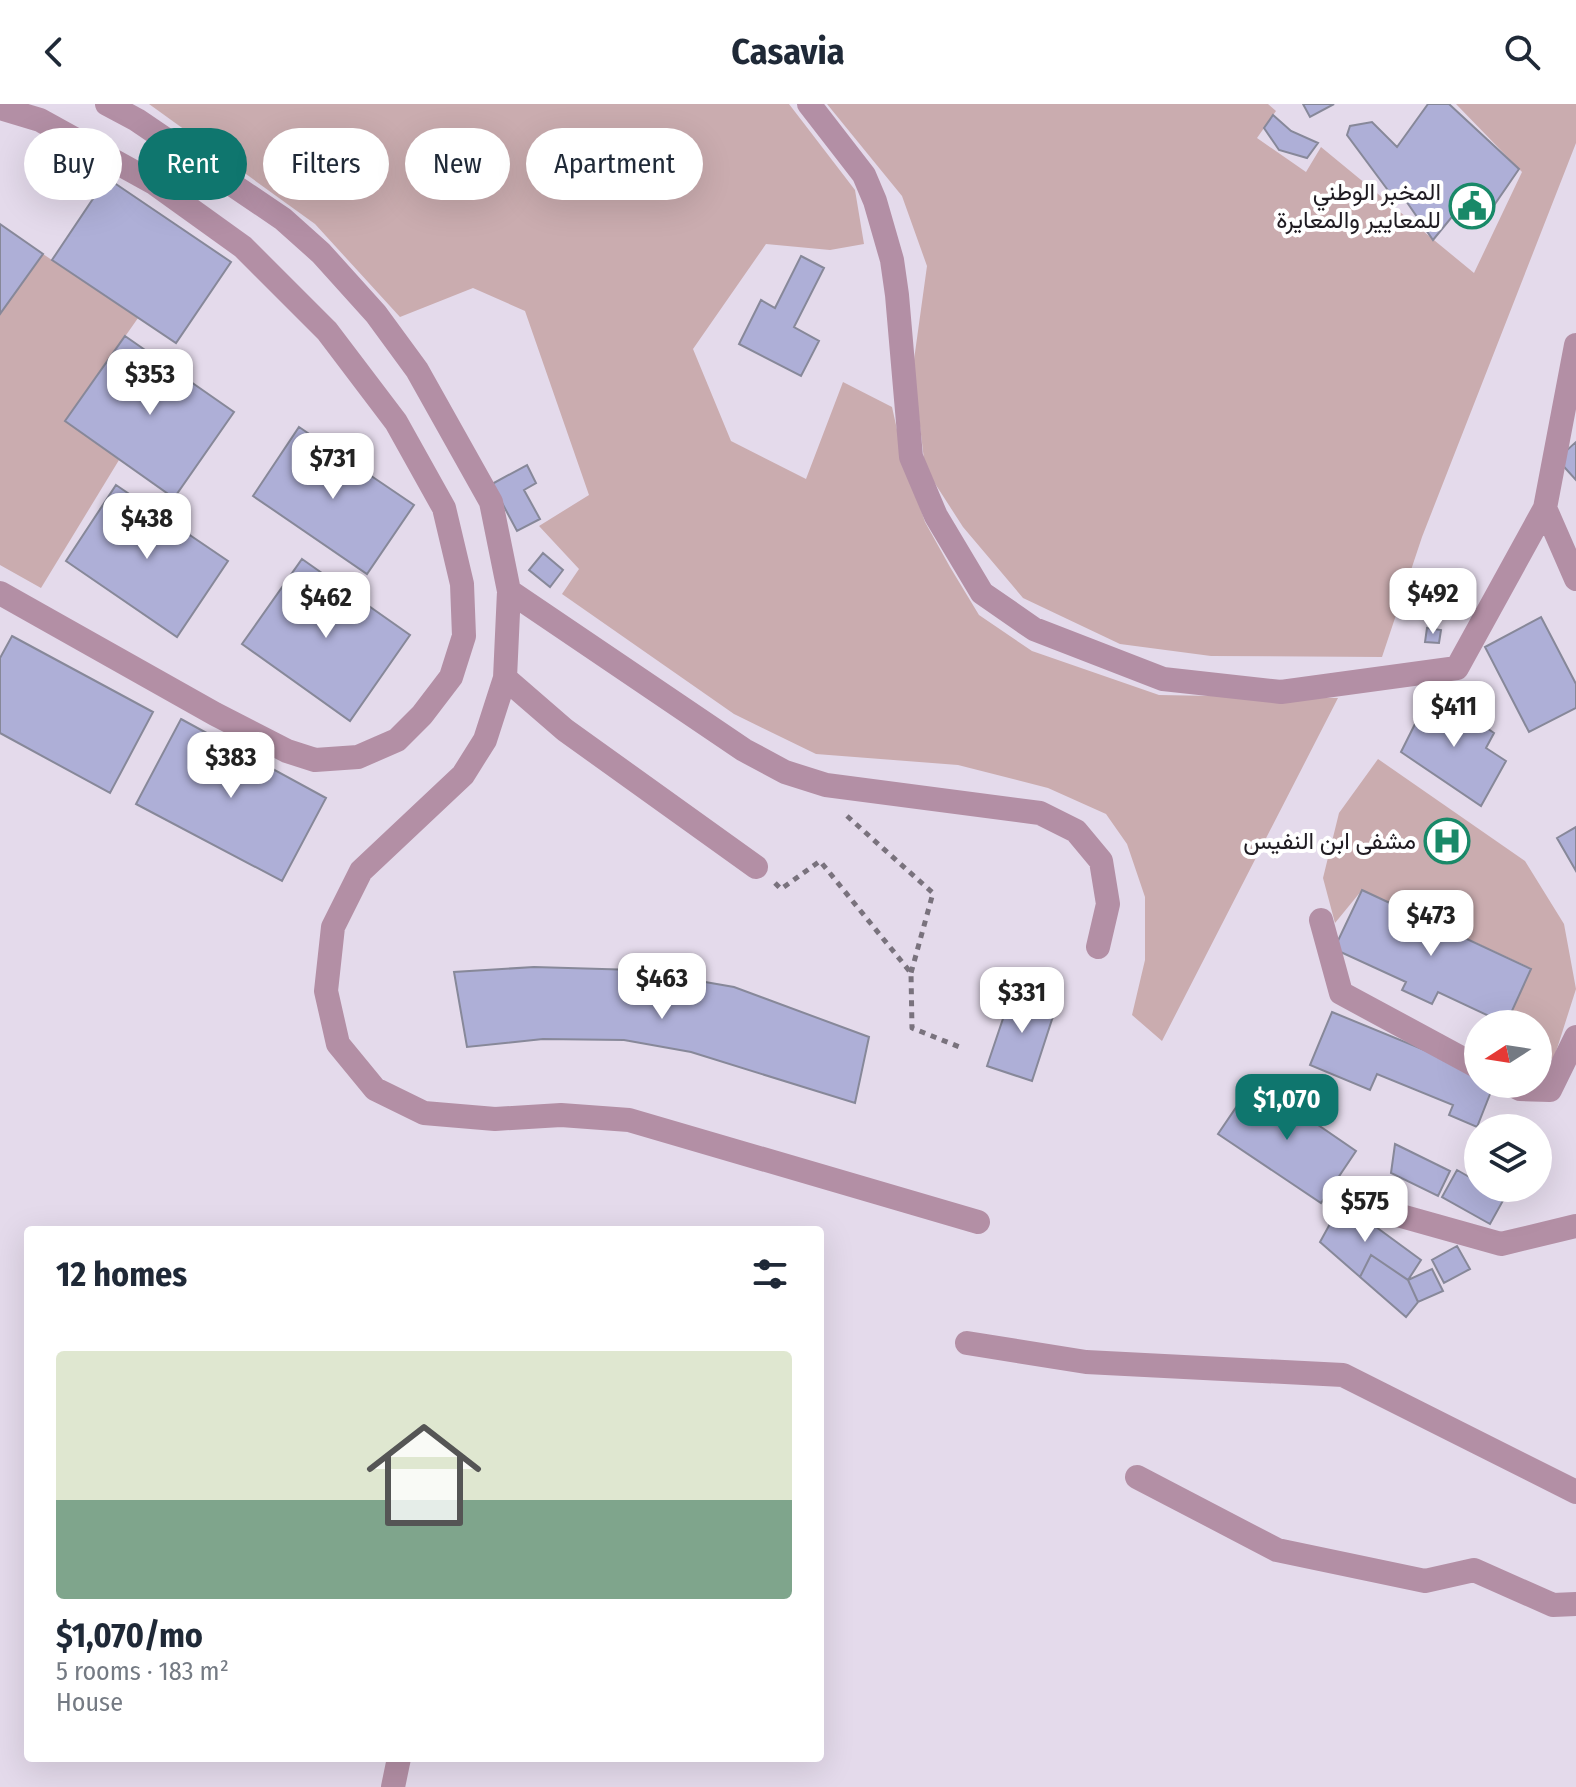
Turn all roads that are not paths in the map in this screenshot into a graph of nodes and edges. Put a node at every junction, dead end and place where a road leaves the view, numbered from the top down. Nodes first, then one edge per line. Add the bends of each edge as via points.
1 (107, 104) edge
2 (809, 104) edge
3 (0, 108) edge
4 (1576, 345) edge
5 (1545, 508) junction
6 (1576, 579) edge
7 (509, 591) junction
8 (0, 593) edge
9 (505, 678) junction
10 (756, 867) road end
11 (1321, 920) dead end
12 (1098, 947) dead end
13 (1576, 1037) edge
14 (1464, 1059) edge
15 (1552, 1086) edge
16 (1394, 1214) dead end
17 (978, 1222) dead end
18 (1576, 1226) edge
19 (967, 1343) dead end
20 (1137, 1477) dead end
21 (1576, 1492) edge
22 (1576, 1604) edge
23 (398, 1762) edge
24 (393, 1787) edge

1 - 7 street via 283,219 376,314 417,370 491,502
2 - 5 street via 864,175 884,227 897,295 906,425 921,487 982,593 1034,629 1163,679 1281,692 1457,668
3 - 8 street via 40,120 154,183 243,247 327,331 396,422 444,508 462,584 464,636 451,677 397,740 358,757 315,760 215,714
4 - 5 street
5 - 6 street
7 - 9 street
7 - 12 street via 744,750 785,772 813,781 1040,813 1076,831 1101,861 1108,904
9 - 10 street via 565,730
9 - 17 street via 485,740 463,775 361,871 333,927 326,991 338,1044 375,1089 424,1113 629,1120
11 - 14 street via 1341,993
13 - 15 street
16 - 18 street via 1501,1244
19 - 21 street via 1086,1362 1343,1375
20 - 22 street via 1277,1550 1425,1581 1474,1570 1553,1605
23 - 24 street

